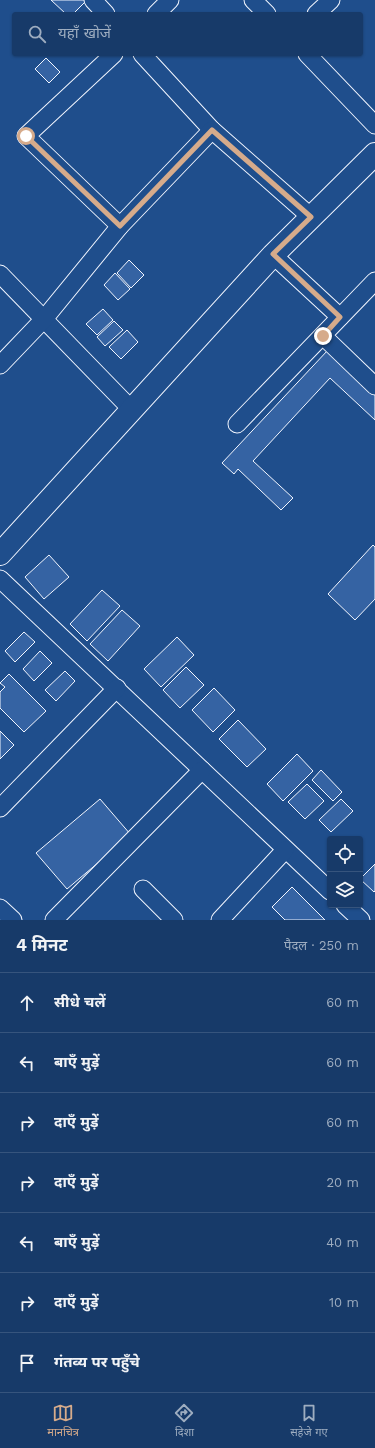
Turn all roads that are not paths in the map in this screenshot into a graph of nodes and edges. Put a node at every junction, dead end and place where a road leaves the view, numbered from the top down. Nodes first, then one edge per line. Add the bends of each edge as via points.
1 (93, 0) edge
2 (170, 0) edge
3 (253, 0) edge
4 (330, 0) edge
5 (104, 12) edge
6 (158, 12) edge
7 (265, 12) edge
8 (318, 12) edge
9 (112, 56) edge
10 (144, 56) edge
11 (309, 56) edge
12 (375, 125) edge
13 (212, 130) junction
14 (375, 154) edge
15 (311, 217) junction
16 (120, 226) junction
17 (273, 254) junction
18 (0, 274) edge
19 (375, 282) edge
20 (340, 317) junction
21 (44, 319) junction
22 (323, 336) junction
23 (0, 365) edge
24 (375, 386) edge
25 (132, 410) junction
26 (237, 424) dead end
27 (0, 554) edge
28 (0, 579) edge
29 (117, 688) junction
30 (202, 770) junction
31 (0, 808) edge
32 (286, 850) junction
33 (327, 888) edge
34 (143, 889) dead end
35 (0, 908) edge
36 (348, 908) edge
37 (13, 920) edge
38 (54, 920) edge
39 (174, 920) edge
40 (220, 920) edge
41 (361, 920) edge

1 - 5 street
2 - 6 street
3 - 7 street
4 - 8 street
9 - 16 street via 26,136
10 - 13 street
11 - 12 street
13 - 15 street
13 - 16 street
14 - 15 main road
15 - 17 main road
16 - 21 street
17 - 20 street
17 - 25 main road
18 - 21 street
19 - 20 street
20 - 22 street
21 - 23 street
21 - 25 street
22 - 24 street
22 - 26 street
25 - 27 main road
28 - 29 street
29 - 30 street
29 - 31 street
30 - 32 street
30 - 38 street
32 - 33 street
32 - 40 street
34 - 39 street
35 - 37 street
36 - 41 street

